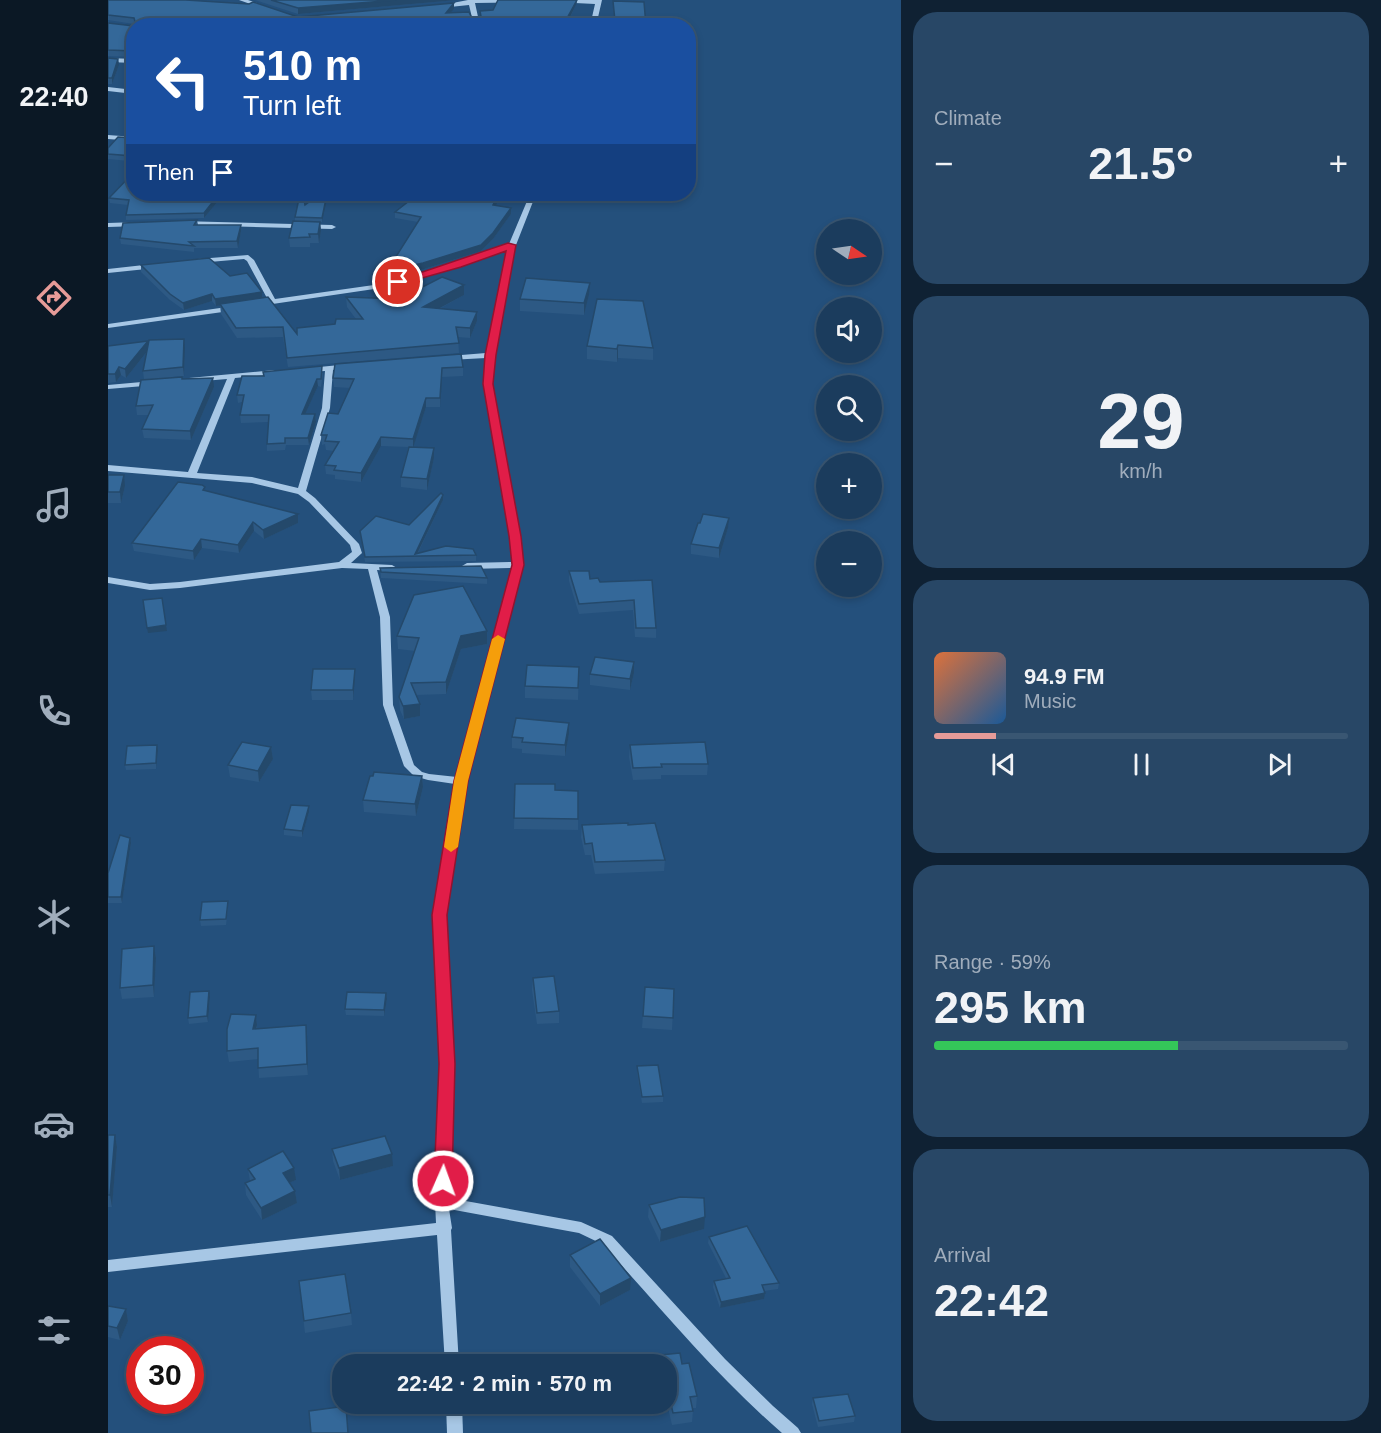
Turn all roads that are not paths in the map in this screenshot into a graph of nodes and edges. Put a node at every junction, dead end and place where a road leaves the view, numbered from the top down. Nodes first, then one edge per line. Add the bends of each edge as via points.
1 (535, 0) edge
2 (555, 0) edge
3 (470, 1) edge
4 (240, 2) edge
5 (598, 2) edge
6 (437, 3) edge
7 (269, 9) edge
8 (475, 18) edge
9 (594, 18) edge
10 (126, 61) edge
11 (110, 62) edge
12 (108, 89) edge
13 (126, 91) edge
14 (108, 137) edge
15 (126, 139) edge
16 (530, 201) edge
17 (148, 223) edge
18 (169, 223) edge
19 (108, 225) edge
20 (332, 227) dead end
21 (512, 245) junction
22 (189, 262) edge
23 (166, 264) edge
24 (108, 271) edge
25 (273, 302) junction
26 (249, 306) edge
27 (238, 307) edge
28 (108, 326) edge
29 (490, 355) junction
30 (436, 358) edge
31 (361, 365) edge
32 (329, 368) junction
33 (297, 370) edge
34 (286, 371) edge
35 (232, 376) junction
36 (179, 381) edge
37 (158, 383) edge
38 (108, 387) edge
39 (108, 468) edge
40 (192, 474) junction
41 (301, 492) junction
42 (342, 565) junction
43 (518, 565) junction
44 (462, 566) edge
45 (405, 567) edge
46 (372, 568) junction
47 (108, 580) edge
48 (461, 781) junction
49 (442, 1202) junction
50 (445, 1228) junction
51 (108, 1266) edge
52 (451, 1354) edge
53 (454, 1414) edge
54 (455, 1433) edge
55 (793, 1433) edge

1 - 3 street
2 - 5 street
3 - 6 street
3 - 8 street
4 - 7 street
5 - 9 street
10 - 11 street
12 - 13 street
14 - 15 street
16 - 21 street
17 - 19 street
18 - 20 street
21 - 25 street via 381,286
21 - 29 street
22 - 25 street via 245,257
23 - 24 street
25 - 26 street
27 - 28 street
29 - 30 street
29 - 43 street via 488,384
31 - 32 street
32 - 33 street
32 - 41 street via 326,408
34 - 35 street
35 - 36 street
35 - 40 street
37 - 38 street
39 - 40 street
40 - 41 street via 252,480
41 - 42 street via 354,544 357,553
42 - 46 street
42 - 47 street via 150,587
43 - 44 street
43 - 48 street
45 - 46 street
46 - 48 street via 385,617 388,705 409,766 428,777
48 - 49 street via 440,915 447,1064
49 - 50 street
49 - 55 street via 581,1228 607,1240 728,1373
50 - 51 street
50 - 52 street
53 - 54 street

